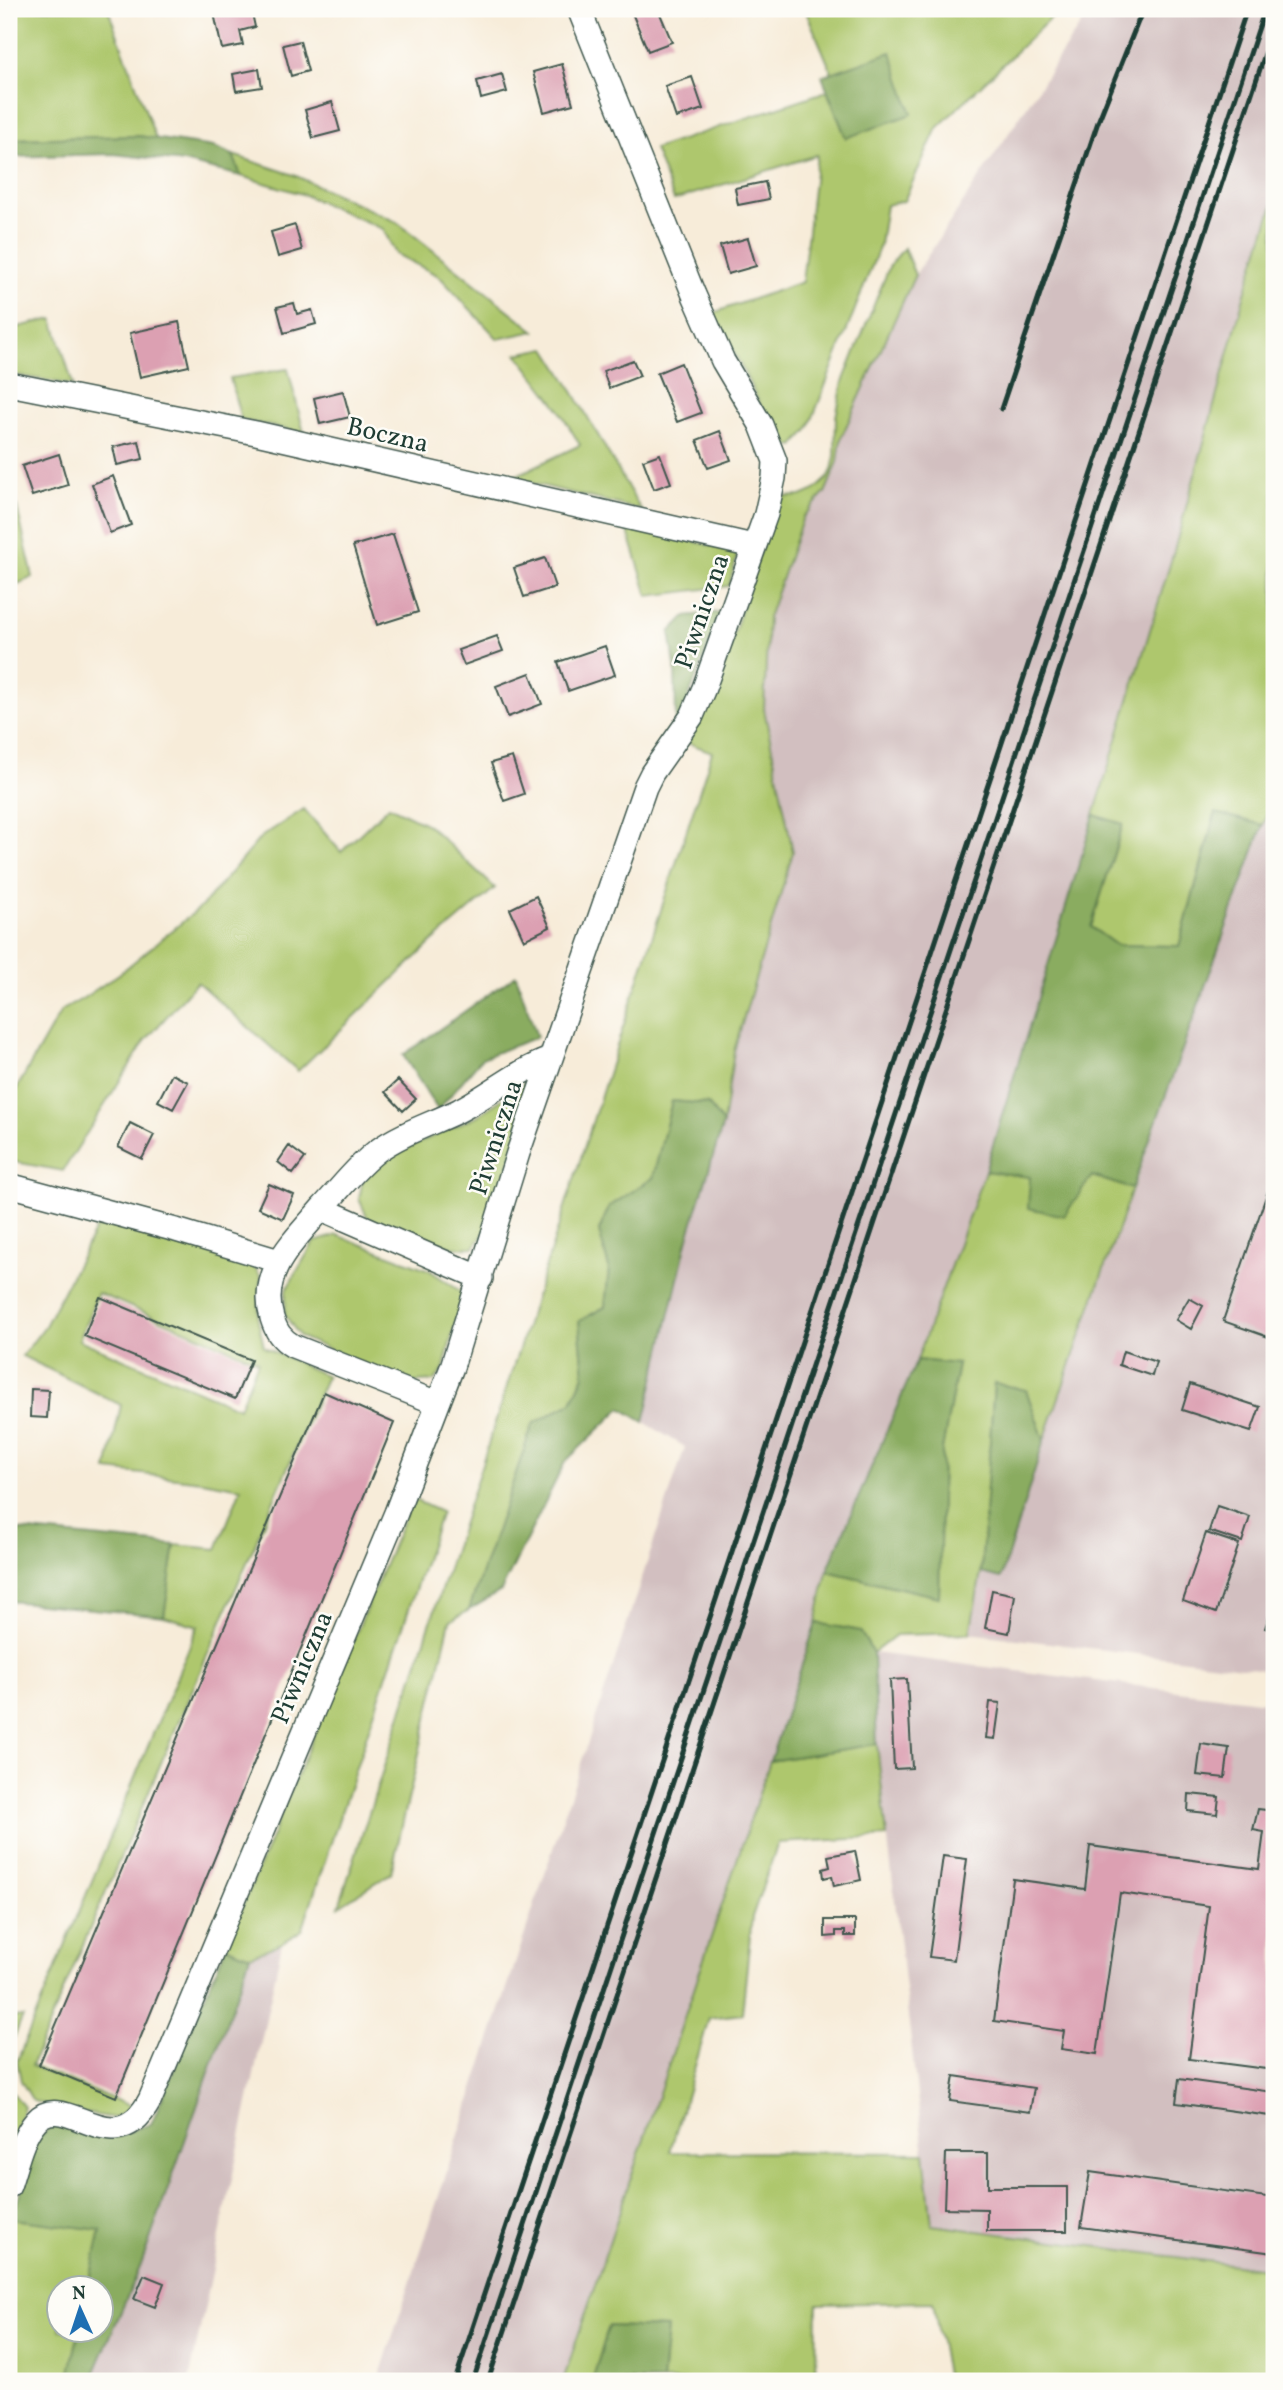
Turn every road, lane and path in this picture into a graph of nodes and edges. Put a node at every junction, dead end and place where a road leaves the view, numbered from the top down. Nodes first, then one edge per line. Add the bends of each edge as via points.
1 (579, 9) edge
2 (9, 384) edge
3 (753, 546) junction
4 (551, 1059) junction
5 (9, 1185) edge
6 (322, 1209) junction
7 (279, 1261) junction
8 (481, 1278) junction
9 (437, 1403) junction
10 (9, 2186) edge

1 - 3 street, Piwniczna via 694,295 775,461 773,487
2 - 3 street, Boczna via 256,433
3 - 4 street, Piwniczna via 692,716 645,787
4 - 6 street via 393,1140 362,1163
4 - 8 street, Piwniczna
5 - 7 street
6 - 7 street
6 - 8 street
7 - 9 street via 270,1282 268,1304 283,1340
8 - 9 street, Piwniczna
9 - 10 street, Piwniczna via 365,1587 142,2115 131,2124 111,2128 51,2112 37,2119 26,2136

